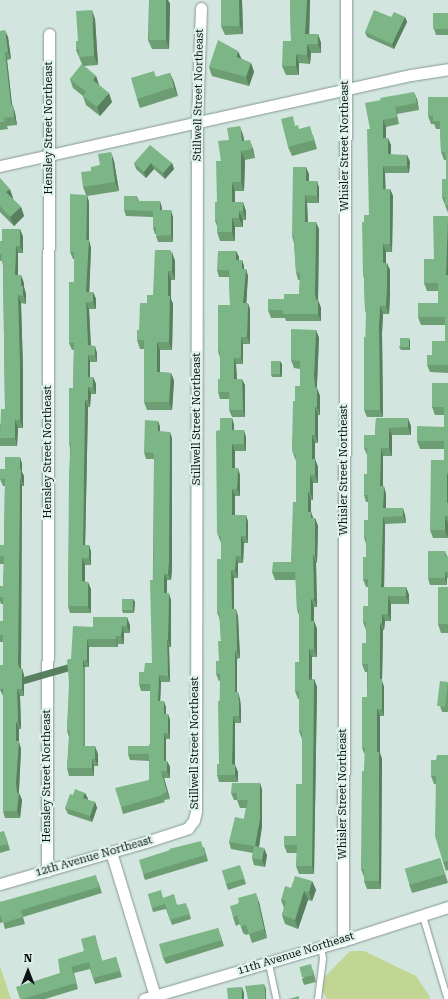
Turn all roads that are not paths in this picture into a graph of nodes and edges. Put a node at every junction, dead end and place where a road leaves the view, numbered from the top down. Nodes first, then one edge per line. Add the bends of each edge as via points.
1 (346, 0) edge
2 (201, 8) dead end
3 (49, 34) dead end
4 (448, 69) edge
5 (345, 89) junction
6 (198, 122) junction
7 (48, 155) junction
8 (0, 166) edge
9 (188, 828) joint
10 (111, 852) junction
11 (47, 871) junction
12 (0, 884) edge
13 (448, 907) edge
14 (423, 915) junction
15 (342, 941) junction
16 (321, 947) junction
17 (269, 962) junction
18 (152, 998) edge
19 (277, 999) edge
20 (318, 999) edge
21 (448, 999) edge

1 - 5 street, Whisler Street Northeast
2 - 6 street, Stillwell Street Northeast
3 - 7 street, Hensley Street Northeast
4 - 5 street
5 - 6 street
5 - 15 street, Whisler Street Northeast
6 - 7 street
6 - 9 street, Stillwell Street Northeast via 196,811 194,820
7 - 8 street
7 - 11 street, Hensley Street Northeast
9 - 10 street, 12th Avenue Northeast
10 - 11 street, 12th Avenue Northeast
10 - 18 street
11 - 12 street, 12th Avenue Northeast
13 - 14 street, 11th Avenue Northeast
14 - 15 street, 11th Avenue Northeast
14 - 21 lane
15 - 16 street, 11th Avenue Northeast
16 - 17 street, 11th Avenue Northeast
16 - 20 lane via 323,959
17 - 18 street, 11th Avenue Northeast
17 - 19 lane

